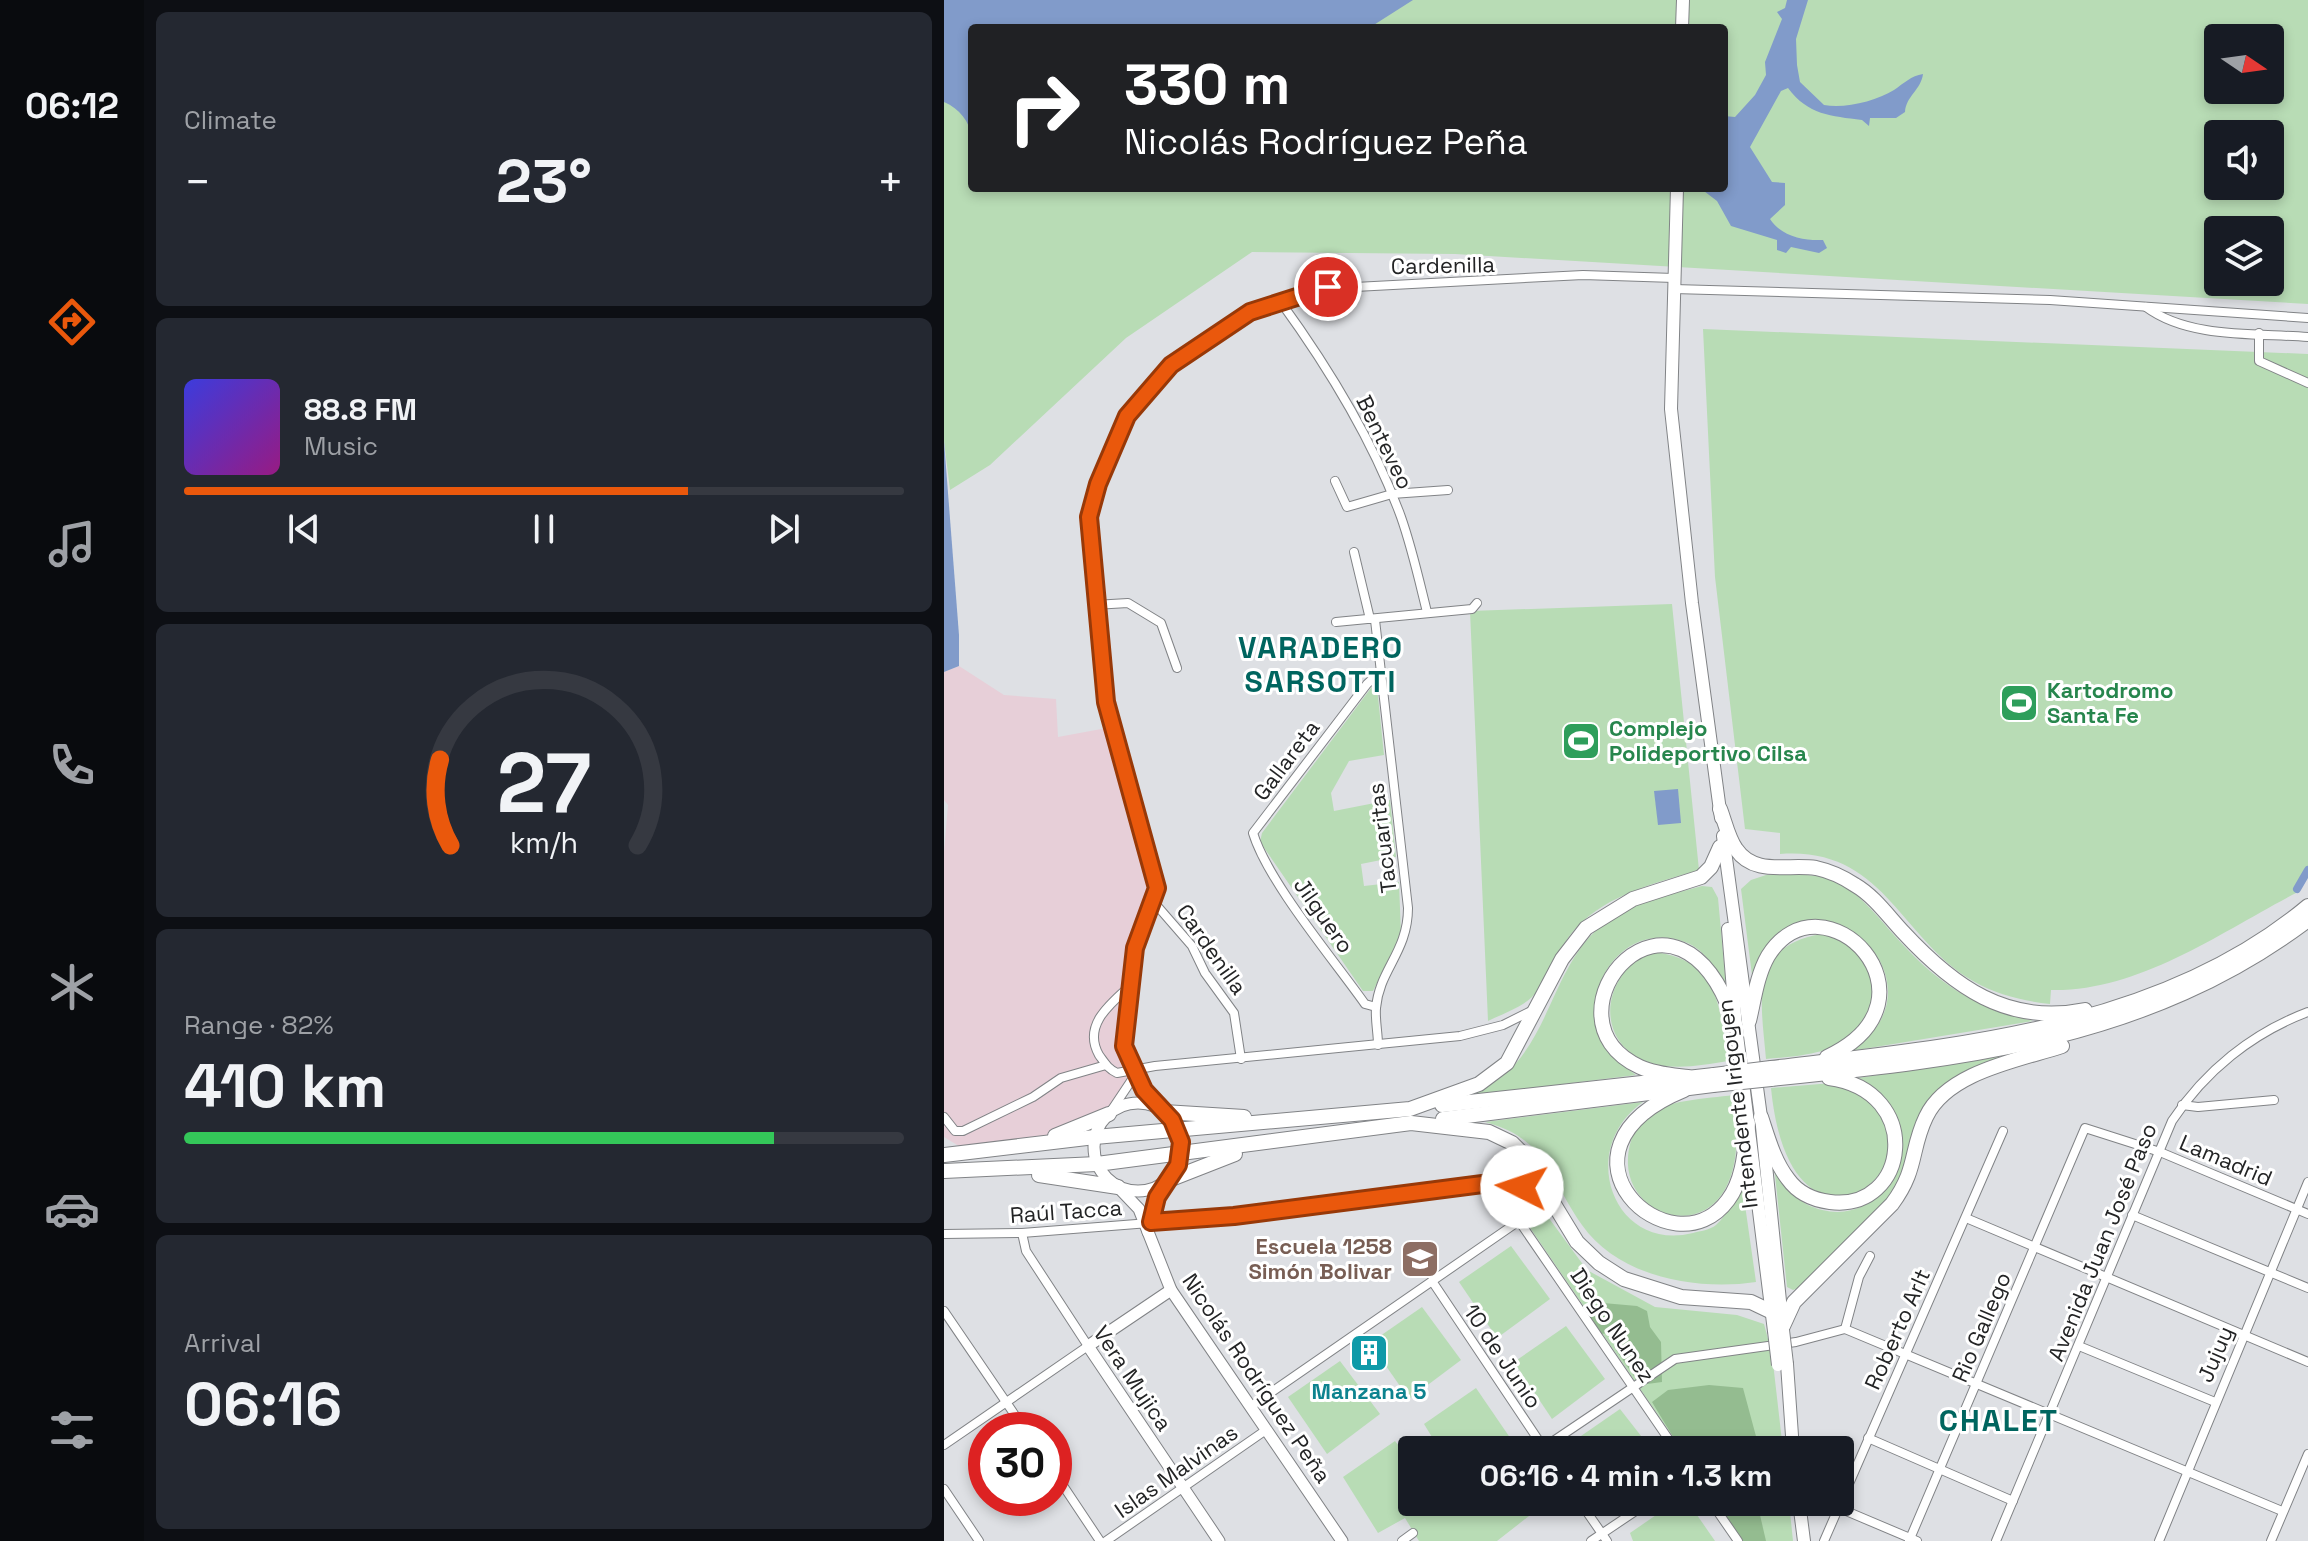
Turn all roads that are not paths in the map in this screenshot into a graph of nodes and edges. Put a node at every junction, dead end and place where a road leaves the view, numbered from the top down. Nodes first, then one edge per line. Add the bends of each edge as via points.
1 (1683, 0) edge
2 (1682, 24) edge
3 (1677, 192) edge
4 (1674, 283) junction
5 (1280, 301) junction
6 (2145, 307) junction
7 (2308, 318) edge
8 (2259, 333) junction
9 (2308, 337) edge
10 (2308, 383) edge
11 (1335, 481) dead end
12 (1448, 490) dead end
13 (1392, 494) junction
14 (1354, 552) dead end
15 (1477, 603) dead end
16 (1094, 605) junction
17 (1427, 612) junction
18 (1373, 620) junction
19 (1336, 622) dead end
20 (1177, 668) dead end
21 (1379, 673) junction
22 (1711, 755) junction
23 (1720, 809) junction
24 (1253, 833) joint
25 (1720, 847) junction
26 (1152, 900) junction
27 (2308, 906) edge
28 (2308, 920) edge
29 (2185, 979) junction
30 (1131, 985) junction
31 (1540, 1002) junction
32 (1376, 1007) junction
33 (2154, 1008) junction
34 (2308, 1012) edge
35 (1743, 1024) junction
36 (1503, 1025) junction
37 (1378, 1045) junction
38 (1517, 1049) junction
39 (1241, 1059) junction
40 (1106, 1065) junction
41 (1812, 1069) junction
42 (1134, 1073) junction
43 (1686, 1084) junction
44 (2274, 1100) dead end
45 (2182, 1105) junction
46 (1164, 1112) junction
47 (1109, 1114) junction
48 (1410, 1116) junction
49 (944, 1117) edge
50 (1755, 1120) junction
51 (1284, 1121) junction
52 (2085, 1128) joint
53 (1178, 1130) junction
54 (2003, 1131) dead end
55 (1095, 1137) junction
56 (1269, 1142) junction
57 (1007, 1149) junction
58 (2160, 1152) junction
59 (944, 1155) edge
60 (1181, 1155) junction
61 (1529, 1163) junction
62 (1097, 1164) junction
63 (1007, 1169) junction
64 (944, 1171) edge
65 (1166, 1181) junction
66 (2308, 1182) edge
67 (1118, 1187) junction
68 (1522, 1187) junction
69 (1545, 1192) junction
70 (2296, 1209) junction
71 (2308, 1214) edge
72 (2132, 1215) junction
73 (1966, 1218) junction
74 (1519, 1221) junction
75 (1148, 1226) junction
76 (1022, 1233) junction
77 (944, 1234) edge
78 (954, 1234) junction
79 (944, 1241) edge
80 (2034, 1248) junction
81 (1870, 1256) dead end
82 (2268, 1271) junction
83 (2105, 1279) junction
84 (1432, 1281) junction
85 (2308, 1288) edge
86 (1171, 1290) junction
87 (944, 1311) edge
88 (1772, 1312) junction
89 (1780, 1329) junction
90 (1845, 1329) junction
91 (2243, 1335) junction
92 (1088, 1346) junction
93 (2079, 1346) junction
94 (1907, 1353) junction
95 (2308, 1362) edge
96 (1977, 1384) junction
97 (1633, 1387) junction
98 (1006, 1402) junction
99 (2215, 1402) junction
100 (1250, 1407) junction
101 (1013, 1412) edge
102 (2050, 1416) junction
103 (1266, 1430) junction
104 (1534, 1436) edge
105 (1562, 1436) edge
106 (1666, 1436) edge
107 (1791, 1436) edge
108 (1868, 1438) junction
109 (944, 1445) edge
110 (2308, 1454) edge
111 (1940, 1469) junction
112 (2188, 1470) junction
113 (1854, 1472) edge
114 (1183, 1488) junction
115 (944, 1489) edge
116 (1072, 1497) edge
117 (2013, 1501) junction
118 (2282, 1511) junction
119 (1854, 1515) edge
120 (1590, 1516) edge
121 (1631, 1516) edge
122 (1721, 1516) edge
123 (1801, 1516) edge
124 (1835, 1516) edge
125 (1413, 1533) dead end
126 (1604, 1537) edge
127 (1912, 1540) edge
128 (979, 1541) edge
129 (1103, 1541) edge
130 (1219, 1541) edge
131 (1342, 1541) edge
132 (1402, 1541) edge
133 (1591, 1541) edge
134 (1738, 1541) edge
135 (1804, 1541) edge
136 (1824, 1541) edge
137 (1996, 1541) edge
138 (2159, 1541) edge
139 (2271, 1541) edge

1 - 2 main road
3 - 4 main road, Intendente Irigoyen
4 - 5 street, Cardenilla via 1574,275 1348,286
4 - 6 street, Cardenilla
4 - 22 main road, Intendente Irigoyen via 1671,409
5 - 13 street, Benteveo via 1346,401
5 - 16 street, Cardenilla via 1202,341 1171,365 1127,416 1089,517
6 - 7 street, Cardenilla
6 - 8 street via 2177,323
8 - 9 street
8 - 10 street via 2259,361
11 - 13 street via 1347,507
12 - 13 street
13 - 17 street, Benteveo
14 - 18 street, Tacuaritas
15 - 17 street via 1472,609
16 - 20 street via 1128,603 1161,623
16 - 26 street, Cardenilla via 1106,702 1157,888
17 - 18 street
18 - 19 street
18 - 21 street, Tacuaritas
21 - 24 street, Gallareta
21 - 32 street, Tacuaritas via 1408,928
22 - 23 main road, Intendente Irigoyen
22 - 25 main road, Intendente Irigoyen
23 - 29 highway via 1734,846 1745,859 1765,867 1814,868 1853,883 1947,976 1993,1002 2018,1010 2071,1013
23 - 35 main road, Intendente Irigoyen
24 - 32 street, Jilguero via 1306,922 1365,1004
25 - 31 highway via 1701,877 1633,899 1586,928 1562,959
25 - 35 main road, Intendente Irigoyen
26 - 30 street via 1135,948
26 - 39 street, Cardenilla via 1192,946 1234,1013
27 - 29 highway via 2272,933
28 - 33 highway via 2248,959
29 - 41 highway via 2062,1025
30 - 40 street via 1097,1023 1094,1040
30 - 42 street via 1124,1040
31 - 36 street
31 - 38 highway
32 - 37 street, Tacuaritas
33 - 41 highway via 2014,1048
33 - 89 highway via 1950,1089 1926,1116 1905,1187 1794,1302
34 - 45 street, Avenida Juan José Paso via 2236,1050
35 - 41 highway via 1763,968 1781,942 1820,928 1851,937 1876,966 1877,1008 1860,1037
35 - 43 highway via 1703,962 1687,951 1650,947 1624,959 1602,999 1608,1038 1640,1067
35 - 50 main road, Intendente Irigoyen
36 - 37 street via 1460,1036
36 - 38 street via 1513,1034
37 - 39 street
38 - 48 highway via 1479,1084
39 - 42 street
40 - 42 street via 1117,1073
40 - 49 street via 1061,1078 963,1131 955,1131
41 - 43 highway, bridge
41 - 50 highway via 1866,1089 1892,1119 1895,1157 1876,1188 1837,1203 1805,1195 1782,1169
42 - 46 street
42 - 47 street
43 - 48 highway
43 - 50 highway via 1642,1111 1620,1144 1621,1183 1635,1205 1656,1218 1685,1222 1722,1206 1740,1176
44 - 45 street
45 - 58 street, Avenida Juan José Paso
46 - 47 street via 1136,1103
46 - 51 highway
46 - 53 street
47 - 55 street
47 - 57 highway
48 - 51 highway
48 - 56 highway
48 - 61 highway via 1498,1135
50 - 88 main road, Intendente Irigoyen
50 - 89 main road, Intendente Irigoyen
51 - 53 highway
52 - 58 street, Lamadrid
52 - 80 street, Rio Gallego
53 - 55 highway
53 - 60 street
54 - 73 street, Roberto Arlt
55 - 57 highway
55 - 62 street
56 - 60 highway
56 - 65 highway
57 - 59 highway
58 - 70 street, Lamadrid
58 - 72 street, Avenida Juan José Paso
60 - 62 highway
60 - 65 street
61 - 68 street
61 - 69 highway
62 - 63 highway
62 - 67 street, Nicolás Rodríguez Peña
63 - 64 highway
63 - 67 highway
65 - 67 street via 1143,1191
65 - 75 street
66 - 70 street, Jujuy
67 - 75 street, Nicolás Rodríguez Peña via 1134,1201
68 - 69 street, Raúl Tacca
68 - 74 street
68 - 75 street, Raúl Tacca via 1498,1182
69 - 88 highway via 1577,1242 1624,1279 1681,1297 1751,1302
70 - 71 street, Lamadrid
70 - 82 street, Jujuy
72 - 82 street
72 - 83 street, Avenida Juan José Paso
73 - 80 street
73 - 94 street, Roberto Arlt
74 - 84 street, Islas Malvinas
74 - 97 street, Diego Nunez
75 - 76 street, Raúl Tacca
75 - 86 street, Nicolás Rodríguez Peña
76 - 78 street, Raúl Tacca
76 - 92 street, Vera Mujica via 1026,1251
77 - 78 street, Raúl Tacca
78 - 79 street
80 - 83 street
80 - 96 street, Rio Gallego
81 - 90 street
82 - 85 street
82 - 91 street, Jujuy
83 - 91 street
83 - 93 street, Avenida Juan José Paso
84 - 100 street, Islas Malvinas
84 - 104 street, 10 de Junio
86 - 92 street
86 - 100 street, Nicolás Rodríguez Peña
87 - 98 street
88 - 89 main road, Intendente Irigoyen
89 - 107 main road, Intendente Irigoyen, bridge
90 - 94 street
90 - 97 street via 1789,1343 1688,1354
91 - 95 street
91 - 99 street, Jujuy
92 - 98 street
92 - 114 street, Vera Mujica
93 - 99 street
93 - 102 street, Avenida Juan José Paso
94 - 96 street
94 - 108 street, Roberto Arlt
96 - 102 street
96 - 111 street, Rio Gallego
97 - 105 street
97 - 106 street, Diego Nunez
98 - 101 street
98 - 109 street
99 - 112 street, Jujuy
100 - 103 street, Nicolás Rodríguez Peña
102 - 112 street
102 - 117 street, Avenida Juan José Paso
103 - 114 street, Islas Malvinas
103 - 131 street, Nicolás Rodríguez Peña
108 - 111 street
108 - 113 street, Roberto Arlt
110 - 118 street
111 - 117 street
111 - 127 street, Rio Gallego
112 - 118 street
112 - 138 street, Jujuy
114 - 129 street, Islas Malvinas
114 - 130 street, Vera Mujica
115 - 128 street
116 - 129 street
117 - 137 street, Avenida Juan José Paso
118 - 139 street
119 - 127 street
120 - 126 street
121 - 126 street
122 - 134 street
123 - 135 main road
124 - 136 street, Roberto Arlt
125 - 132 street
126 - 133 street

